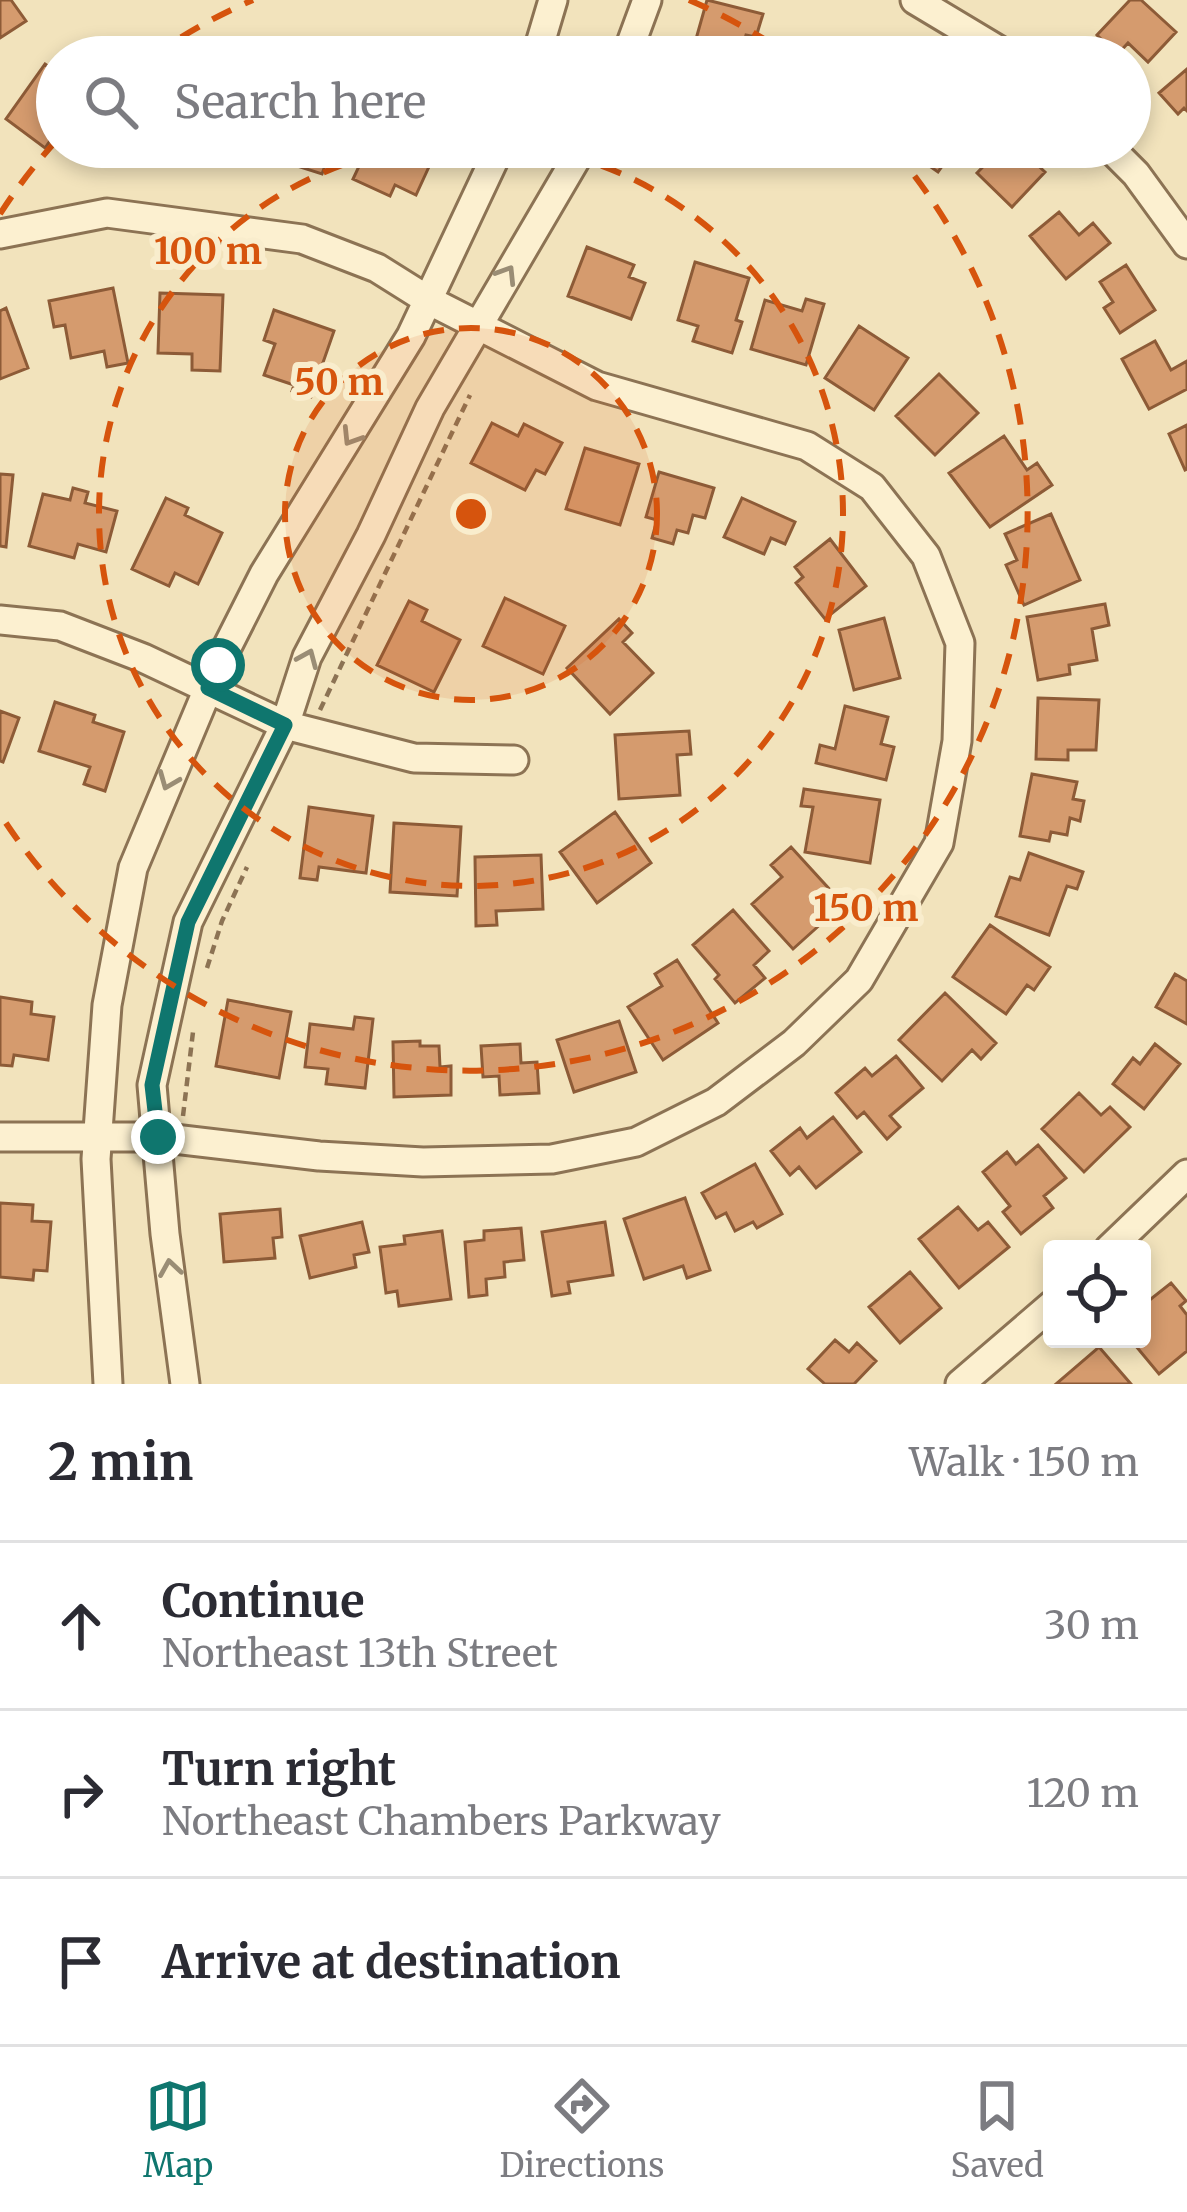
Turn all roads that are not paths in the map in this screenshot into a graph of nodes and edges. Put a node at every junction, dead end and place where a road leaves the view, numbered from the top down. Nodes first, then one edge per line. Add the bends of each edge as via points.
1 (553, 0) edge
2 (647, 0) edge
3 (915, 0) edge
4 (542, 36) edge
5 (634, 36) edge
6 (975, 36) edge
7 (490, 168) edge
8 (571, 168) edge
9 (1130, 168) edge
10 (0, 234) edge
11 (1187, 244) edge
12 (428, 300) junction
13 (476, 324) junction
14 (0, 620) edge
15 (208, 688) junction
16 (285, 725) junction
17 (514, 760) dead end
18 (0, 1137) edge
19 (98, 1137) junction
20 (158, 1137) junction
21 (1187, 1174) edge
22 (1118, 1240) edge
23 (1043, 1313) edge
24 (108, 1384) edge
25 (185, 1384) edge
26 (960, 1384) edge

1 - 4 street
2 - 5 street
3 - 6 street
7 - 12 street
13 -> 8 street
9 - 11 street
10 - 12 street via 106,212 302,239 377,268
12 - 13 street
12 -> 15 street via 265,574
16 -> 13 street via 307,657
13 - 20 street via 597,386 807,446 872,487 926,556 959,644 957,741 939,843 859,980 716,1102 636,1142 552,1159 423,1162
14 - 15 street via 60,626
15 - 16 street
15 -> 19 street via 133,868 106,1005
16 - 17 street via 414,758
16 - 20 street via 188,922 152,1085
18 - 19 street
19 - 20 street
19 - 24 street
25 -> 20 street
21 - 22 street
23 - 26 street

